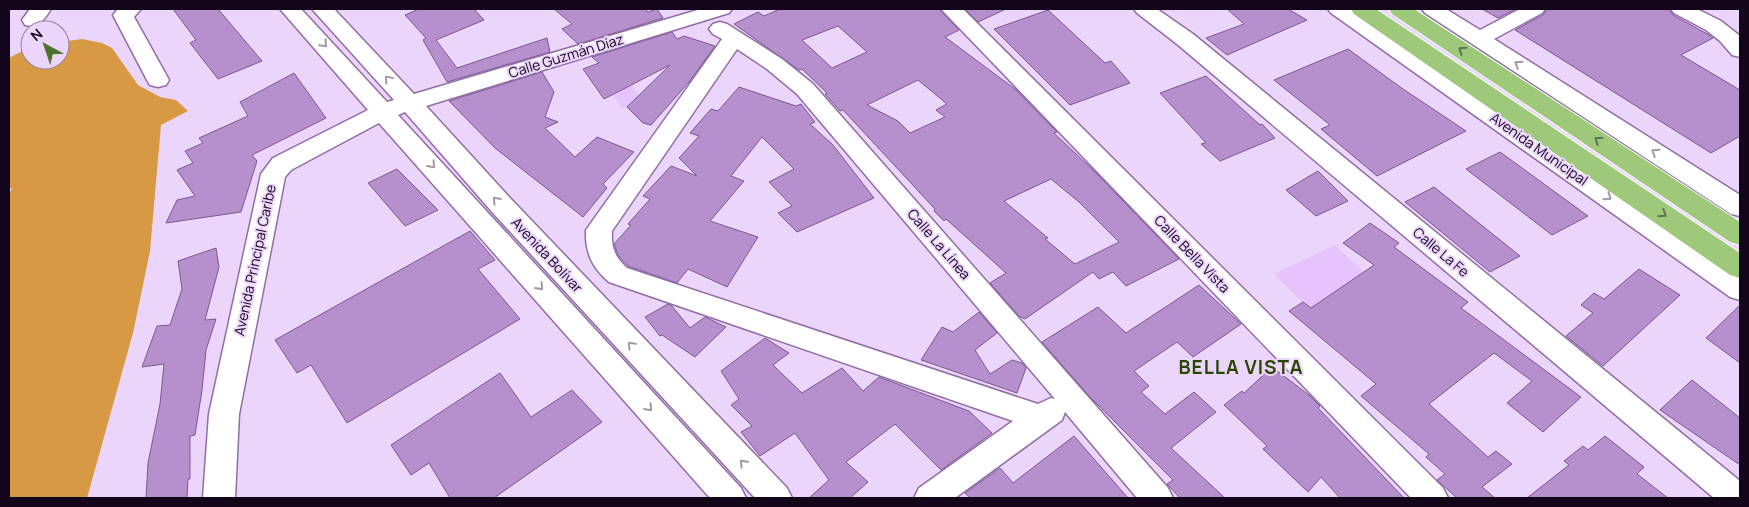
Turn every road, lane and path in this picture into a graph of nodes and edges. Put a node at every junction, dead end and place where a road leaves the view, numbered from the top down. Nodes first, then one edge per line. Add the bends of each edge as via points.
1 (131, 9) edge
2 (290, 9) edge
3 (322, 9) edge
4 (951, 9) edge
5 (1144, 9) edge
6 (1338, 9) edge
7 (1362, 9) edge
8 (1400, 9) edge
9 (1432, 9) edge
10 (1535, 9) edge
11 (1681, 9) edge
12 (703, 11) edge
13 (734, 38) junction
14 (1479, 39) junction
15 (1740, 50) edge
16 (158, 80) dead end
17 (410, 104) junction
18 (384, 111) junction
19 (1740, 207) edge
20 (1740, 235) edge
21 (1740, 267) edge
22 (1740, 289) edge
23 (1071, 398) junction
24 (1039, 418) junction
25 (219, 498) edge
26 (730, 498) edge
27 (776, 498) edge
28 (930, 498) edge
29 (1157, 498) edge
30 (1432, 498) edge
31 (1737, 498) edge

1 - 16 street via 123,15
2 -> 18 street, Avenida Bolívar
17 -> 3 street, Avenida Bolívar
4 - 30 street, Calle Bella Vista
5 - 31 street, Calle La Fe via 1185,39
6 -> 22 street, Avenida Municipal
7 -> 21 highway, Avenida Municipal
20 -> 8 highway
9 - 14 street
10 - 14 street
11 - 15 street via 1716,26
12 - 13 street, Calle La Línea
12 - 17 street, Calle Guzmán Díaz
13 - 23 street, Calle La Línea via 785,70 805,89
13 - 24 street via 599,230 598,248 602,260 618,275
19 -> 14 street
17 - 18 street, Avenida Principal Caribe
27 -> 17 street, Avenida Bolívar
18 - 25 street, Avenida Principal Caribe via 282,164 273,174 224,414
18 -> 26 street, Avenida Bolívar
23 - 24 street
23 - 29 street, Calle La Línea
24 - 28 street

